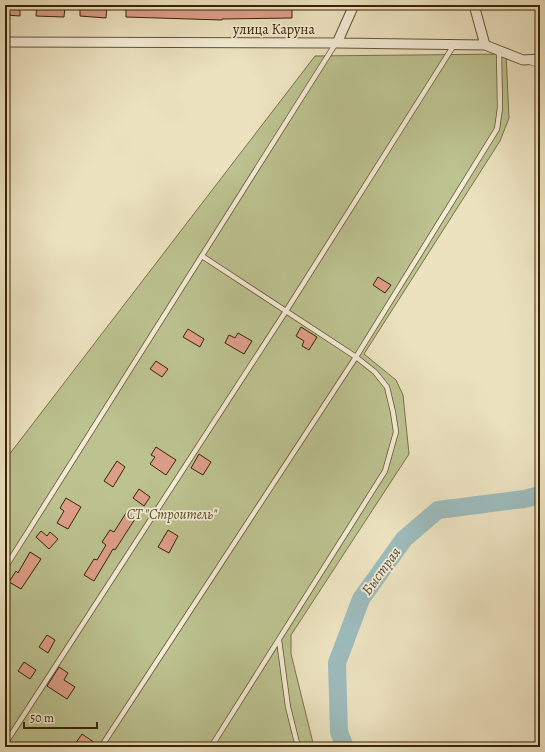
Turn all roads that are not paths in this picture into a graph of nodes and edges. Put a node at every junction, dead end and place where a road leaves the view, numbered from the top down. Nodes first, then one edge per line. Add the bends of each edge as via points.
1 (354, 5) edge
2 (474, 5) edge
3 (5, 42) edge
4 (337, 43) junction
5 (454, 45) junction
6 (485, 45) junction
7 (499, 51) junction
8 (540, 59) edge
9 (523, 60) junction
10 (540, 65) edge
11 (202, 256) junction
12 (286, 311) junction
13 (356, 357) junction
14 (5, 568) edge
15 (280, 640) junction
16 (5, 744) edge
17 (101, 747) edge
18 (211, 747) edge
19 (298, 747) edge

1 - 4 street
2 - 6 street
3 - 4 street, улица Каруна
4 - 5 street, улица Каруна
4 - 11 lane
5 - 6 street, улица Каруна
5 - 12 lane
6 - 7 street, улица Каруна
7 - 9 street, улица Каруна
7 - 13 lane via 500,108 497,129
8 - 9 street, улица Каруна
9 - 10 lane
11 - 12 lane
11 - 14 lane
12 - 13 lane
12 - 16 lane
13 - 15 lane via 375,372 387,388 396,432 385,471
13 - 17 lane
15 - 18 lane
15 - 19 lane via 288,707

